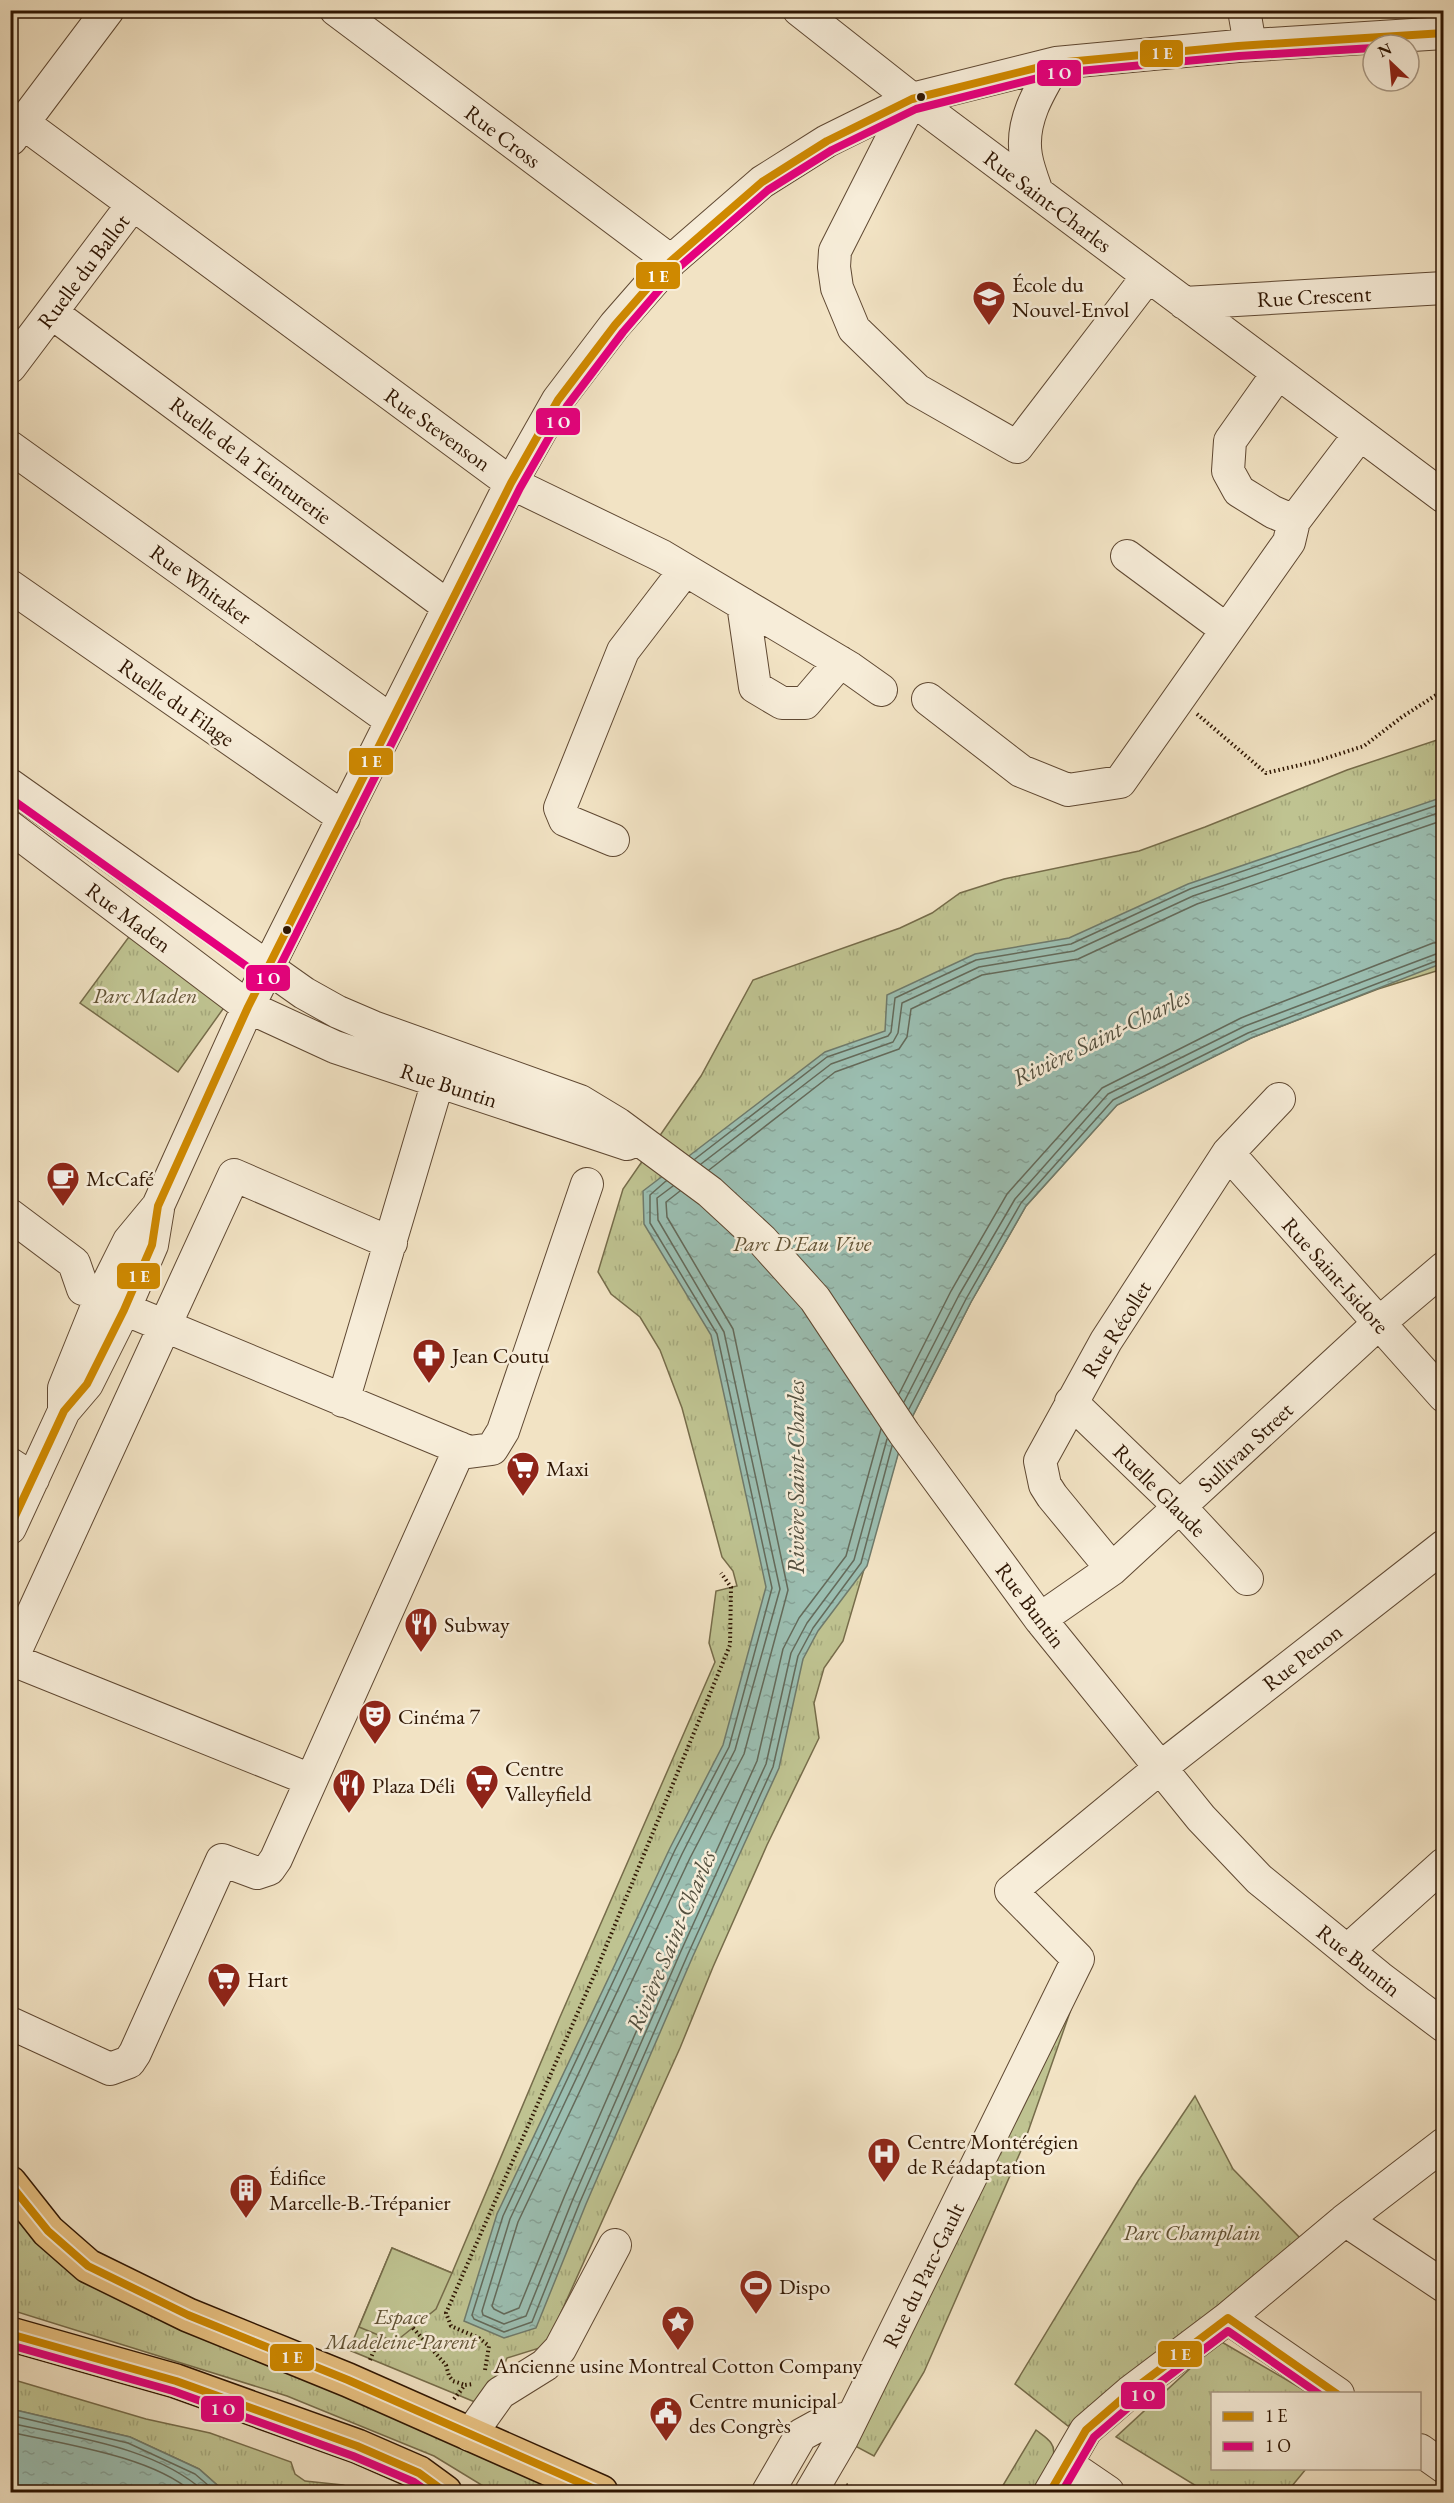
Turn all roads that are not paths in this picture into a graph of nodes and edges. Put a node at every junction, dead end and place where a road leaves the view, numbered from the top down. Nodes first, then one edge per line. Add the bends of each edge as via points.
1 (108, 10) edge
2 (336, 10) edge
3 (799, 10) edge
4 (1244, 10) edge
5 (1443, 33) edge
6 (1250, 45) junction
7 (1056, 63) junction
8 (912, 99) junction
9 (17, 132) edge
10 (1037, 192) junction
11 (133, 204) junction
12 (670, 261) junction
13 (1148, 276) junction
14 (1443, 288) edge
15 (1184, 303) junction
16 (52, 313) junction
17 (10, 367) edge
18 (1278, 373) junction
19 (1360, 434) junction
20 (10, 447) edge
21 (511, 483) junction
22 (1443, 497) edge
23 (1294, 521) junction
24 (1127, 556) dead end
25 (685, 570) junction
26 (10, 586) edge
27 (743, 604) junction
28 (449, 607) junction
29 (1227, 630) junction
30 (840, 662) junction
31 (881, 690) dead end
32 (928, 699) dead end
33 (392, 721) junction
34 (10, 785) edge
35 (344, 818) junction
36 (10, 827) edge
37 (613, 840) dead end
38 (269, 969) junction
39 (248, 1007) junction
40 (438, 1081) junction
41 (1279, 1099) dead end
42 (1228, 1153) junction
43 (663, 1158) junction
44 (587, 1184) dead end
45 (10, 1215) edge
46 (391, 1243) junction
47 (1443, 1268) edge
48 (102, 1299) junction
49 (1379, 1323) junction
50 (164, 1327) junction
51 (1443, 1396) edge
52 (343, 1401) junction
53 (1071, 1402) junction
54 (460, 1448) junction
55 (22, 1471) edge
56 (1179, 1506) junction
57 (10, 1528) edge
58 (1443, 1546) edge
59 (1112, 1569) junction
60 (1247, 1579) dead end
61 (1040, 1618) junction
62 (11, 1661) edge
63 (1160, 1768) junction
64 (311, 1779) junction
65 (1443, 1864) edge
66 (1347, 1952) junction
67 (1078, 1959) joint
68 (10, 2023) edge
69 (1443, 2026) edge
70 (1442, 2144) edge
71 (10, 2183) edge
72 (1345, 2220) junction
73 (615, 2245) dead end
74 (1443, 2286) edge
75 (1228, 2318) junction
76 (10, 2334) edge
77 (1335, 2392) edge
78 (852, 2417) junction
79 (470, 2435) junction
80 (1421, 2451) edge
81 (1067, 2464) junction
82 (1443, 2467) edge
83 (445, 2493) edge
84 (601, 2493) edge
85 (768, 2493) edge
86 (811, 2493) edge
87 (1050, 2493) edge
88 (1108, 2493) edge

1 - 9 street
2 - 12 street, Rue Cross
3 - 8 street, Rue Saint-Charles
4 - 6 street
5 - 6 street
6 - 7 street
7 - 8 street
7 - 10 street via 1028,117 1025,155
8 - 10 street, Rue Saint-Charles
8 - 12 street via 827,141 762,182
8 - 13 street via 835,251 834,267 837,288 854,330 917,390 1017,447
9 - 11 street, Rue Stevenson
10 - 13 street, Rue Saint-Charles
11 - 16 street, Ruelle du Ballot
11 - 21 street, Rue Stevenson
12 - 21 street via 558,400
13 - 15 street, Rue Saint-Charles
14 - 15 street, Rue Crescent
15 - 18 street, Rue Saint-Charles
16 - 17 street, Ruelle du Ballot
16 - 28 street, Ruelle de la Teinturerie
18 - 19 street, Rue Saint-Charles
18 - 23 street via 1230,441 1228,471 1239,491
19 - 22 street, Rue Saint-Charles
19 - 23 street
20 - 33 street, Rue Whitaker
21 - 25 street, Rue Stevenson
21 - 28 street
23 - 29 street via 1289,542
24 - 29 street
25 - 27 street, Rue Stevenson
25 - 37 street via 623,651 560,808 565,820
26 - 35 street, Ruelle du Filage
27 - 30 street, Rue Stevenson
27 - 30 street via 755,687 782,703 805,703
28 - 33 street
29 - 32 street via 1120,782 1068,790 1021,771
30 - 31 street, Rue Stevenson
33 - 35 street
34 - 38 street, Rue Maden
35 - 38 street
36 - 39 street, Rue Maden
38 - 39 street
38 - 43 street, Rue Buntin via 338,1012 580,1101
39 - 40 street, Rue Buntin via 335,1047
39 - 48 street via 158,1206 152,1245
40 - 43 street, Rue Buntin
40 - 46 street
41 - 42 street, Rue Récollet
42 - 49 street, Rue Saint-Isidore
42 - 53 street, Rue Récollet
43 - 61 street, Rue Buntin via 710,1192 762,1240 815,1299 904,1433
44 - 54 street via 503,1431 492,1449 469,1452
45 - 48 street via 74,1263
46 - 50 street via 234,1175
46 - 52 street
47 - 49 street, Sullivan Street
48 - 50 street
48 - 55 street via 87,1384
49 - 51 street, Rue Saint-Isidore
49 - 56 street, Sullivan Street
50 - 52 street
50 - 62 street
52 - 54 street
53 - 56 street, Ruelle Glaude
53 - 59 street, Rue Récollet via 1044,1451 1041,1473 1052,1496
54 - 64 street
55 - 57 street
56 - 59 street, Sullivan Street
56 - 60 street, Ruelle Glaude
58 - 63 street, Rue Penon
59 - 61 street, Sullivan Street
61 - 63 street, Rue Buntin
62 - 64 street
63 - 66 street, Rue Buntin via 1259,1879
63 - 67 street, Rue Penon via 1011,1891
64 - 68 street via 269,1869 256,1874 222,1860 129,2062 110,2068
65 - 66 street
66 - 69 street, Rue Buntin
67 - 78 street, Rue du Parc-Gault
70 - 72 street
71 - 79 main road via 48,2231 88,2266 188,2315
72 - 74 street
72 - 75 street
73 - 79 street via 560,2349 544,2365 500,2393
75 - 77 street
75 - 81 street via 1086,2430
76 - 83 main road via 176,2381 357,2445 418,2473
78 - 85 street via 821,2424 801,2435
78 - 86 street, Rue du Parc-Gault
79 - 84 main road
80 - 82 street
81 - 87 street
81 - 88 street

